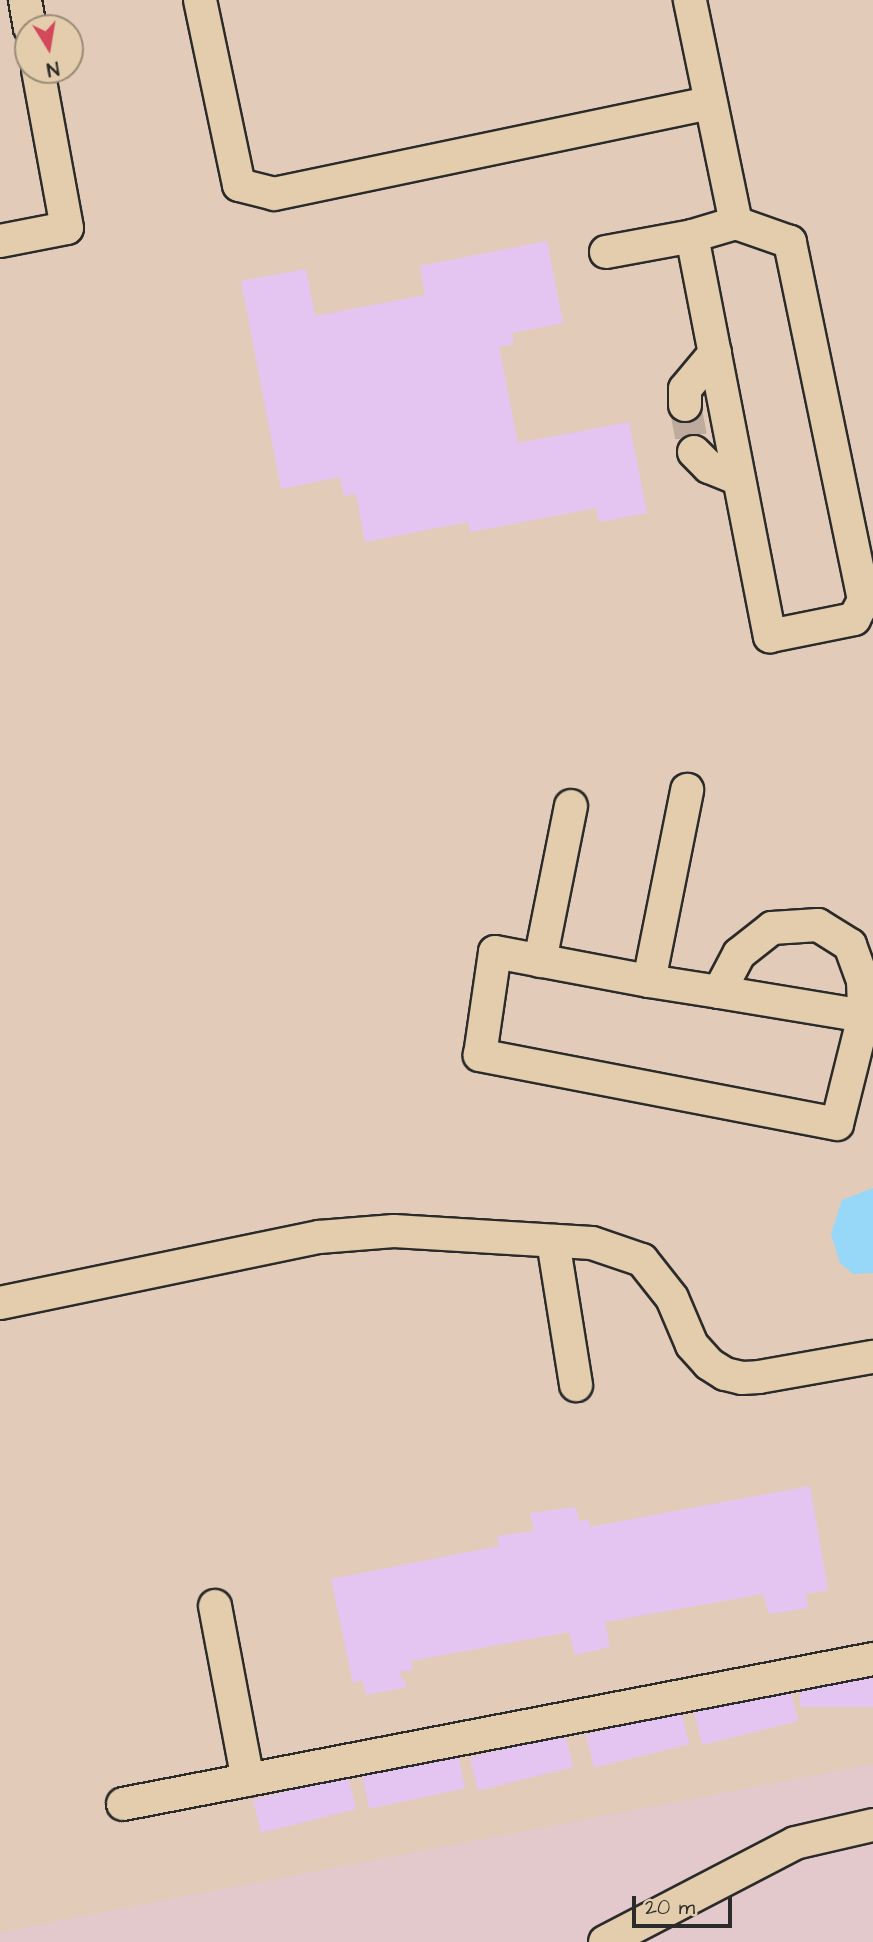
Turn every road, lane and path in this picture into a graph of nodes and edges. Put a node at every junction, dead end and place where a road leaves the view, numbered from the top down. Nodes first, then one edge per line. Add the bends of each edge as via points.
1 (200, 0) edge
2 (690, 0) edge
3 (41, 84) edge
4 (711, 103) junction
5 (736, 223) junction
6 (692, 236) junction
7 (0, 241) edge
8 (606, 252) dead end
9 (715, 353) junction
10 (684, 405) tunnel mouth
11 (694, 452) tunnel mouth
12 (739, 479) junction
13 (687, 790) dead end
14 (571, 806) dead end
15 (540, 961) junction
16 (649, 981) junction
17 (719, 992) junction
18 (869, 1017) edge
19 (553, 1241) junction
20 (0, 1303) edge
21 (873, 1357) edge
22 (576, 1385) dead end
23 (215, 1606) dead end
24 (873, 1659) edge
25 (248, 1780) junction
26 (123, 1804) dead end
27 (873, 1825) edge
28 (605, 1942) edge

1 - 4 lane via 239,185 274,194
2 - 4 lane
3 - 7 lane via 67,228
4 - 5 lane
5 - 6 lane
5 - 12 lane via 790,242 864,600 854,619 770,636
6 - 8 lane
6 - 9 lane
9 - 10 lane via 685,389
9 - 12 lane
11 - 12 lane via 709,467
13 - 16 lane
14 - 15 lane
15 - 16 lane
15 - 18 lane via 495,951 480,1055 838,1124
16 - 17 lane
17 - 18 lane
17 - 18 lane via 739,954 772,928 818,925 850,945 863,979
19 - 20 lane via 394,1231 319,1237
19 - 21 lane via 592,1243 642,1260 672,1298 692,1345 725,1374 759,1377
19 - 22 lane
23 - 25 lane
24 - 25 lane
25 - 26 lane
27 - 28 lane via 794,1843

